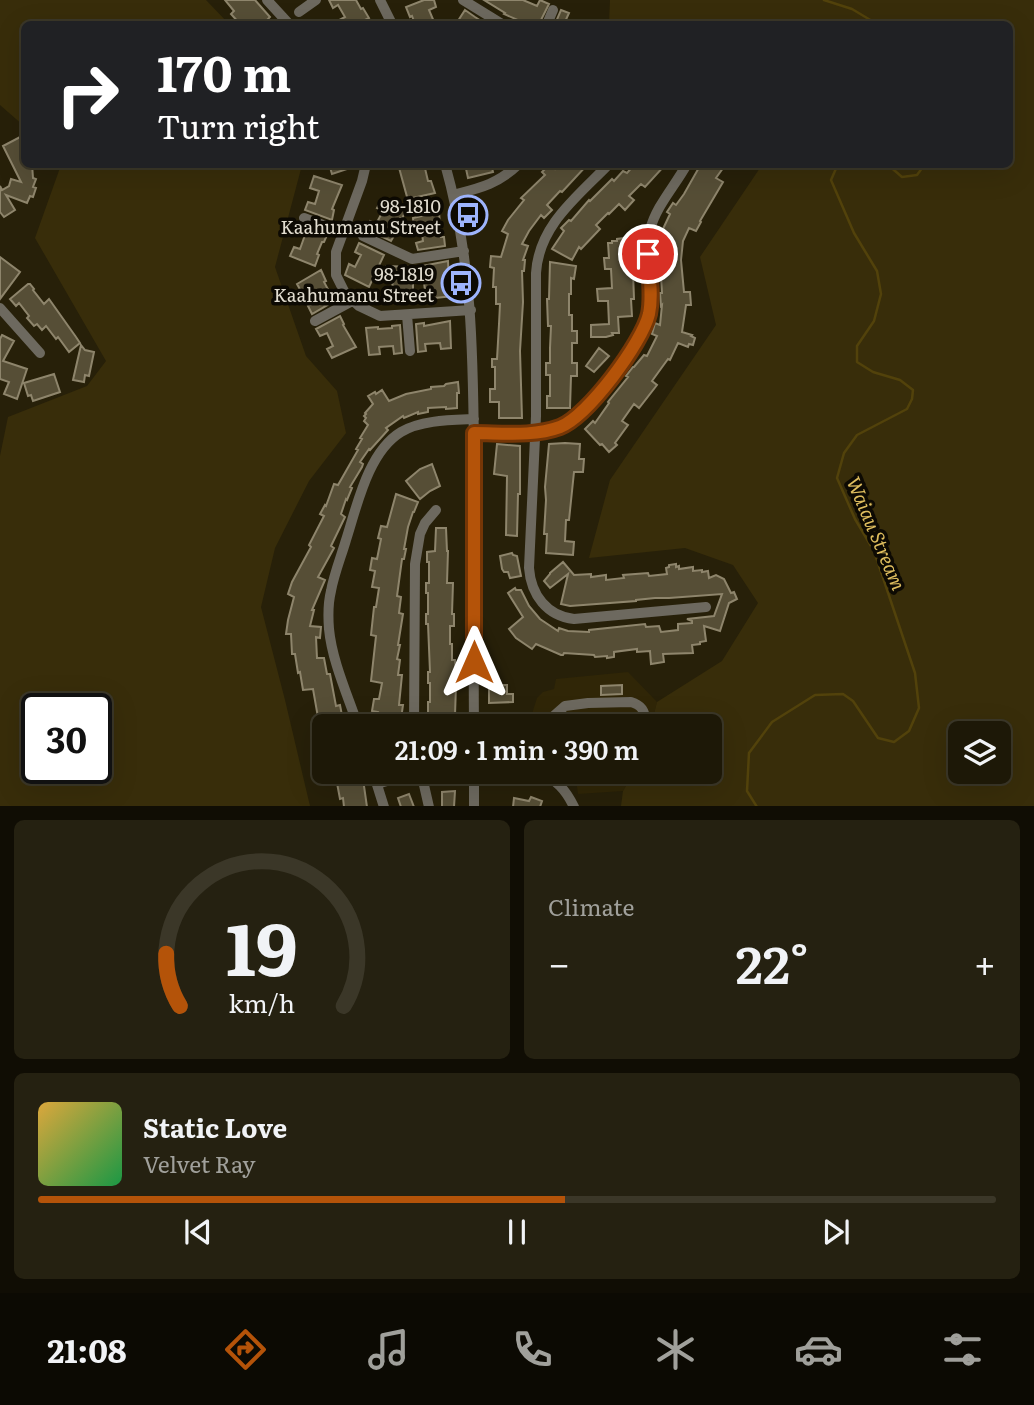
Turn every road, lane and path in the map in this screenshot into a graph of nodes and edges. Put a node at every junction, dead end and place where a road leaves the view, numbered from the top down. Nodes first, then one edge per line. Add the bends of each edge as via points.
1 (267, 0) edge
2 (316, 0) edge
3 (464, 0) edge
4 (385, 1) edge
5 (553, 10) dead end
6 (299, 12) dead end
7 (286, 21) edge
8 (387, 21) edge
9 (497, 21) edge
10 (548, 21) edge
11 (365, 168) edge
12 (446, 168) edge
13 (515, 168) edge
14 (605, 168) edge
15 (684, 168) edge
16 (453, 195) junction
17 (304, 218) dead end
18 (342, 232) junction
19 (363, 236) dead end
20 (464, 251) junction
21 (352, 301) junction
22 (0, 308) edge
23 (471, 310) junction
24 (407, 315) junction
25 (315, 321) dead end
26 (410, 351) dead end
27 (40, 353) dead end
28 (474, 419) junction
29 (474, 433) junction
30 (535, 433) junction
31 (436, 510) dead end
32 (706, 607) dead end
33 (354, 714) edge
34 (414, 714) edge
35 (474, 714) edge
36 (556, 714) edge
37 (644, 714) edge
38 (377, 784) edge
39 (422, 784) edge
40 (474, 784) edge
41 (559, 784) edge
42 (384, 806) edge
43 (429, 806) edge
44 (474, 806) edge
45 (573, 806) edge

1 - 7 street
2 - 6 street
3 - 9 street
4 - 8 street
5 - 10 street
11 - 18 street
12 - 16 street
13 - 16 street via 491,184
14 - 30 street via 551,226 539,249
15 - 30 street via 650,230 650,307 640,338 579,415 563,426
16 - 20 street
17 - 18 street
18 - 21 street via 335,269
19 - 20 street via 412,259
20 - 23 street
21 - 24 street via 380,316
21 - 25 street
22 - 27 street
23 - 24 street
23 - 28 street
24 - 26 street
28 - 29 street
28 - 33 street via 402,431 383,449 362,489 333,580 328,613 330,639
29 - 30 street
29 - 35 street
30 - 32 street via 529,568 534,592 542,603 554,613 574,619
31 - 34 street via 425,523 415,555
36 - 37 street via 565,706 631,702
38 - 42 street
39 - 43 street
40 - 44 street
41 - 45 street

